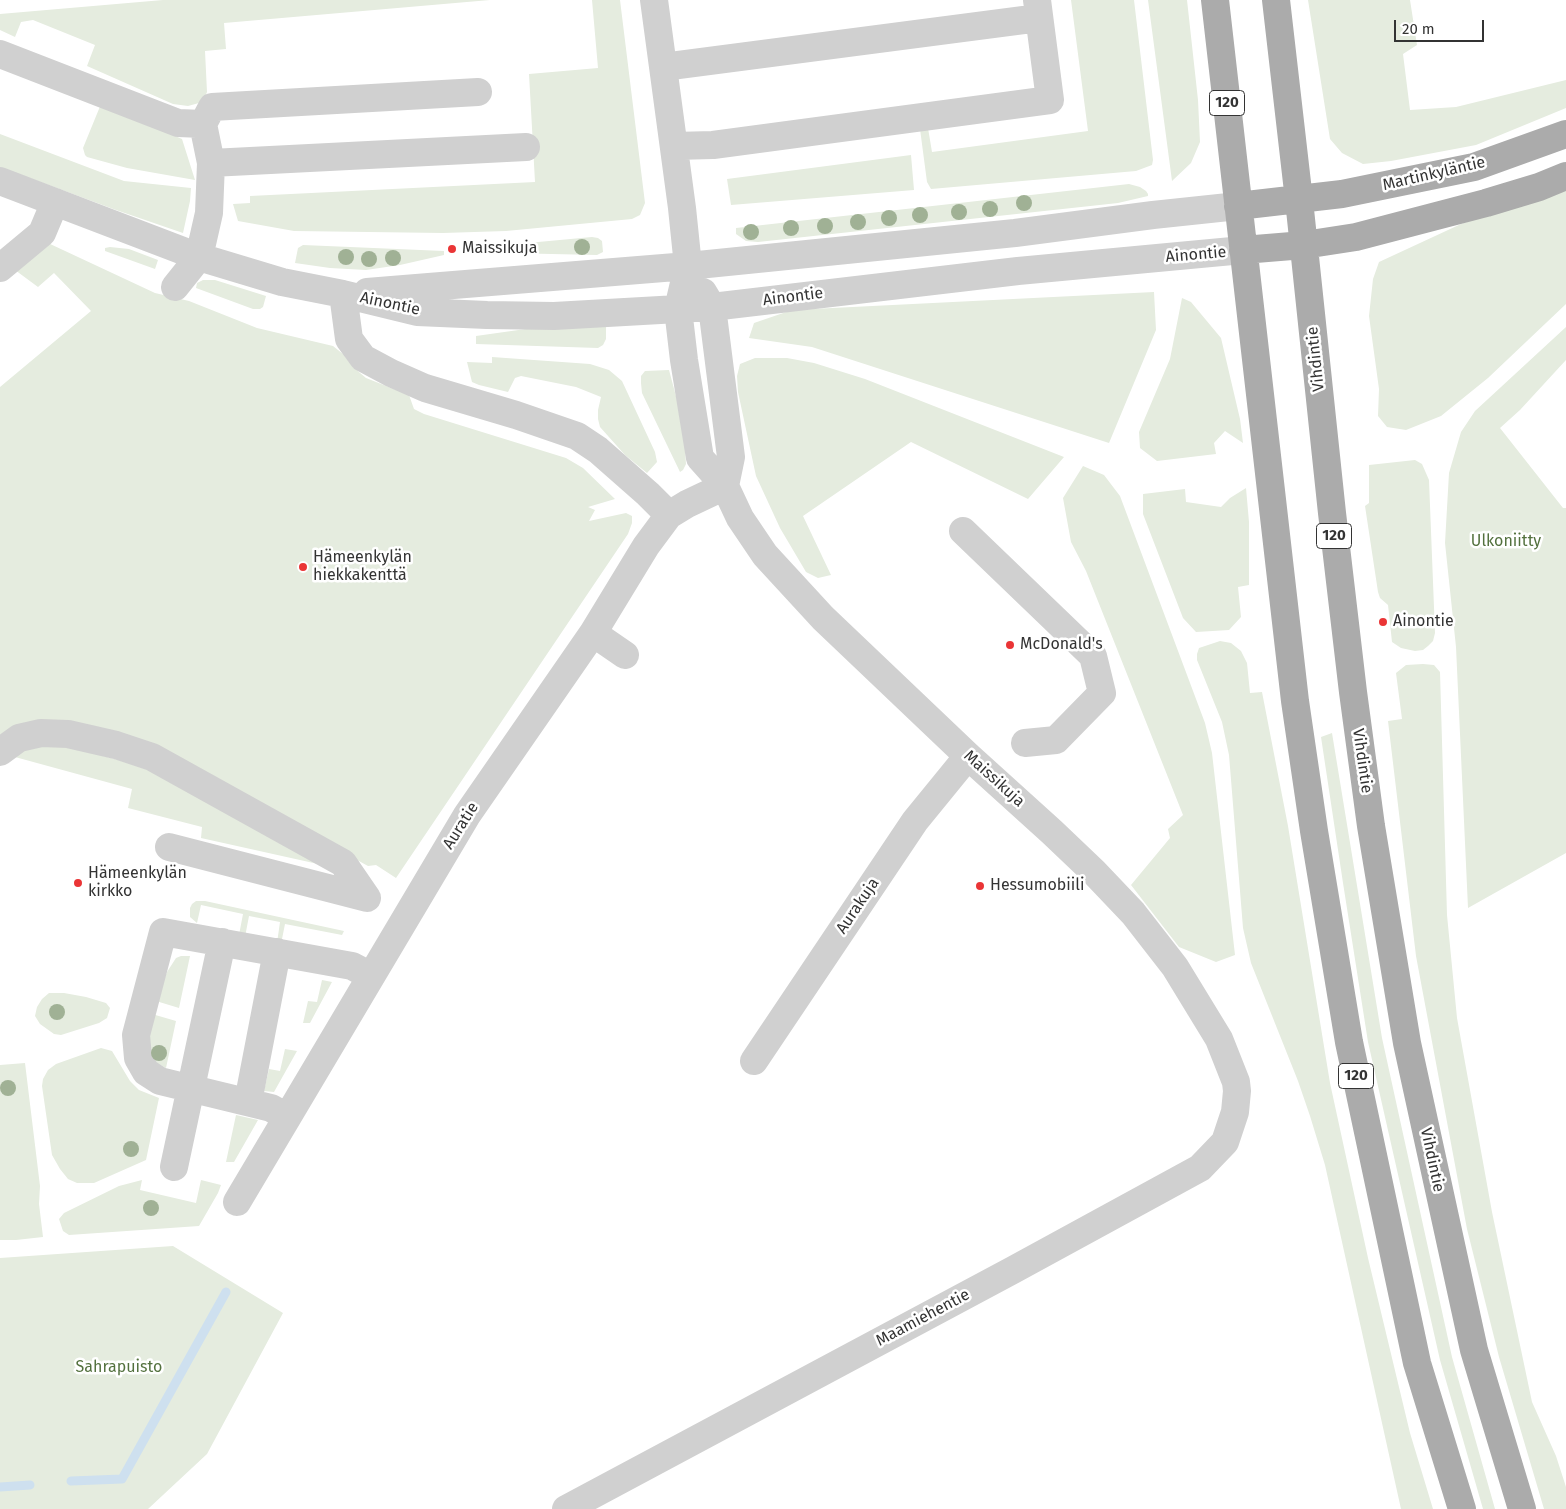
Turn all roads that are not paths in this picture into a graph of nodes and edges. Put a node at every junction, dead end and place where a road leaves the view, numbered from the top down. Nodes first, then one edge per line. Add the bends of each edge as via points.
1 (654, 0) edge
2 (1215, 0) edge
3 (1276, 0) edge
4 (1038, 9) edge
5 (0, 54) edge
6 (663, 67) junction
7 (478, 92) dead end
8 (203, 124) junction
9 (1566, 134) edge
10 (674, 146) junction
11 (526, 147) dead end
12 (211, 163) junction
13 (1566, 176) edge
14 (0, 181) edge
15 (1299, 200) junction
16 (55, 202) junction
17 (1238, 206) junction
18 (1304, 245) junction
19 (1243, 250) junction
20 (198, 257) junction
21 (688, 266) junction
22 (0, 268) edge
23 (175, 287) dead end
24 (343, 294) junction
25 (712, 307) junction
26 (678, 309) junction
27 (725, 486) junction
28 (669, 515) junction
29 (963, 531) dead end
30 (592, 633) junction
31 (625, 655) dead end
32 (1025, 743) dead end
33 (0, 752) edge
34 (968, 756) junction
35 (169, 847) dead end
36 (368, 898) junction
37 (407, 916) junction
38 (222, 942) junction
39 (277, 952) junction
40 (371, 976) junction
41 (754, 1061) dead end
42 (191, 1089) junction
43 (1237, 1091) joint
44 (248, 1102) junction
45 (287, 1117) junction
46 (174, 1168) dead end
47 (237, 1202) dead end
48 (566, 1509) edge
49 (1462, 1509) edge
50 (1522, 1509) edge

1 - 6 street, Maissikuja
2 - 17 main road, 120
3 - 15 main road, Vihdintie / 120
4 - 6 street
4 - 10 street via 1050,100 713,145
5 - 8 street via 178,123
6 - 10 street, Maissikuja
7 - 8 street via 212,107
8 - 12 street
9 - 15 main road, Martinkyläntie via 1474,167
10 - 21 street, Maissikuja
11 - 12 street
12 - 20 street via 209,213
13 - 18 main road via 1467,208 1356,237
14 - 16 street, Ainontie
15 - 17 main road, Martinkyläntie
15 - 18 main road, Vihdintie / 120
16 - 20 street, Ainontie
16 - 22 street via 42,233
17 - 19 main road, 120
17 - 21 street, Ainontie via 1014,233
18 - 19 main road
18 - 50 main road, Vihdintie / 120 via 1353,692 1406,1043 1474,1350
19 - 25 street, Ainontie via 1018,271
19 - 49 main road, 120 via 1295,701 1349,1042 1417,1363
20 - 23 street
20 - 24 street, Ainontie via 282,282
21 - 24 street, Ainontie
21 - 25 street, Maissikuja
21 - 26 street, Maissikuja
24 - 26 street, Ainontie via 417,312 554,316
24 - 28 street via 349,339 363,358 425,388 578,436 598,450
25 - 26 street, Ainontie
25 - 27 street, Maissikuja via 731,457
26 - 27 street, Maissikuja via 700,458
27 - 28 street, Auratie
27 - 34 street, Maissikuja via 740,518 765,555 823,618
28 - 30 street, Auratie
29 - 32 street via 1093,656 1102,693 1056,740
30 - 31 street
30 - 37 street, Auratie via 467,816
33 - 36 street via 20,738 41,733 68,734 152,757 344,863
34 - 41 street, Aurakuja via 915,821
34 - 43 street, Maissikuja via 1052,832 1133,913 1175,967 1219,1039
35 - 36 street
36 - 37 street
37 - 40 street, Auratie
38 - 39 street
38 - 42 street
38 - 42 street via 163,932 136,1035 138,1058 146,1072 160,1081
39 - 40 street via 352,966
39 - 44 street
40 - 45 street, Auratie
42 - 44 street
42 - 46 street
43 - 48 street, Maamiehentie via 1235,1112 1225,1142 1200,1168
44 - 45 street via 271,1108
45 - 47 street, Auratie

